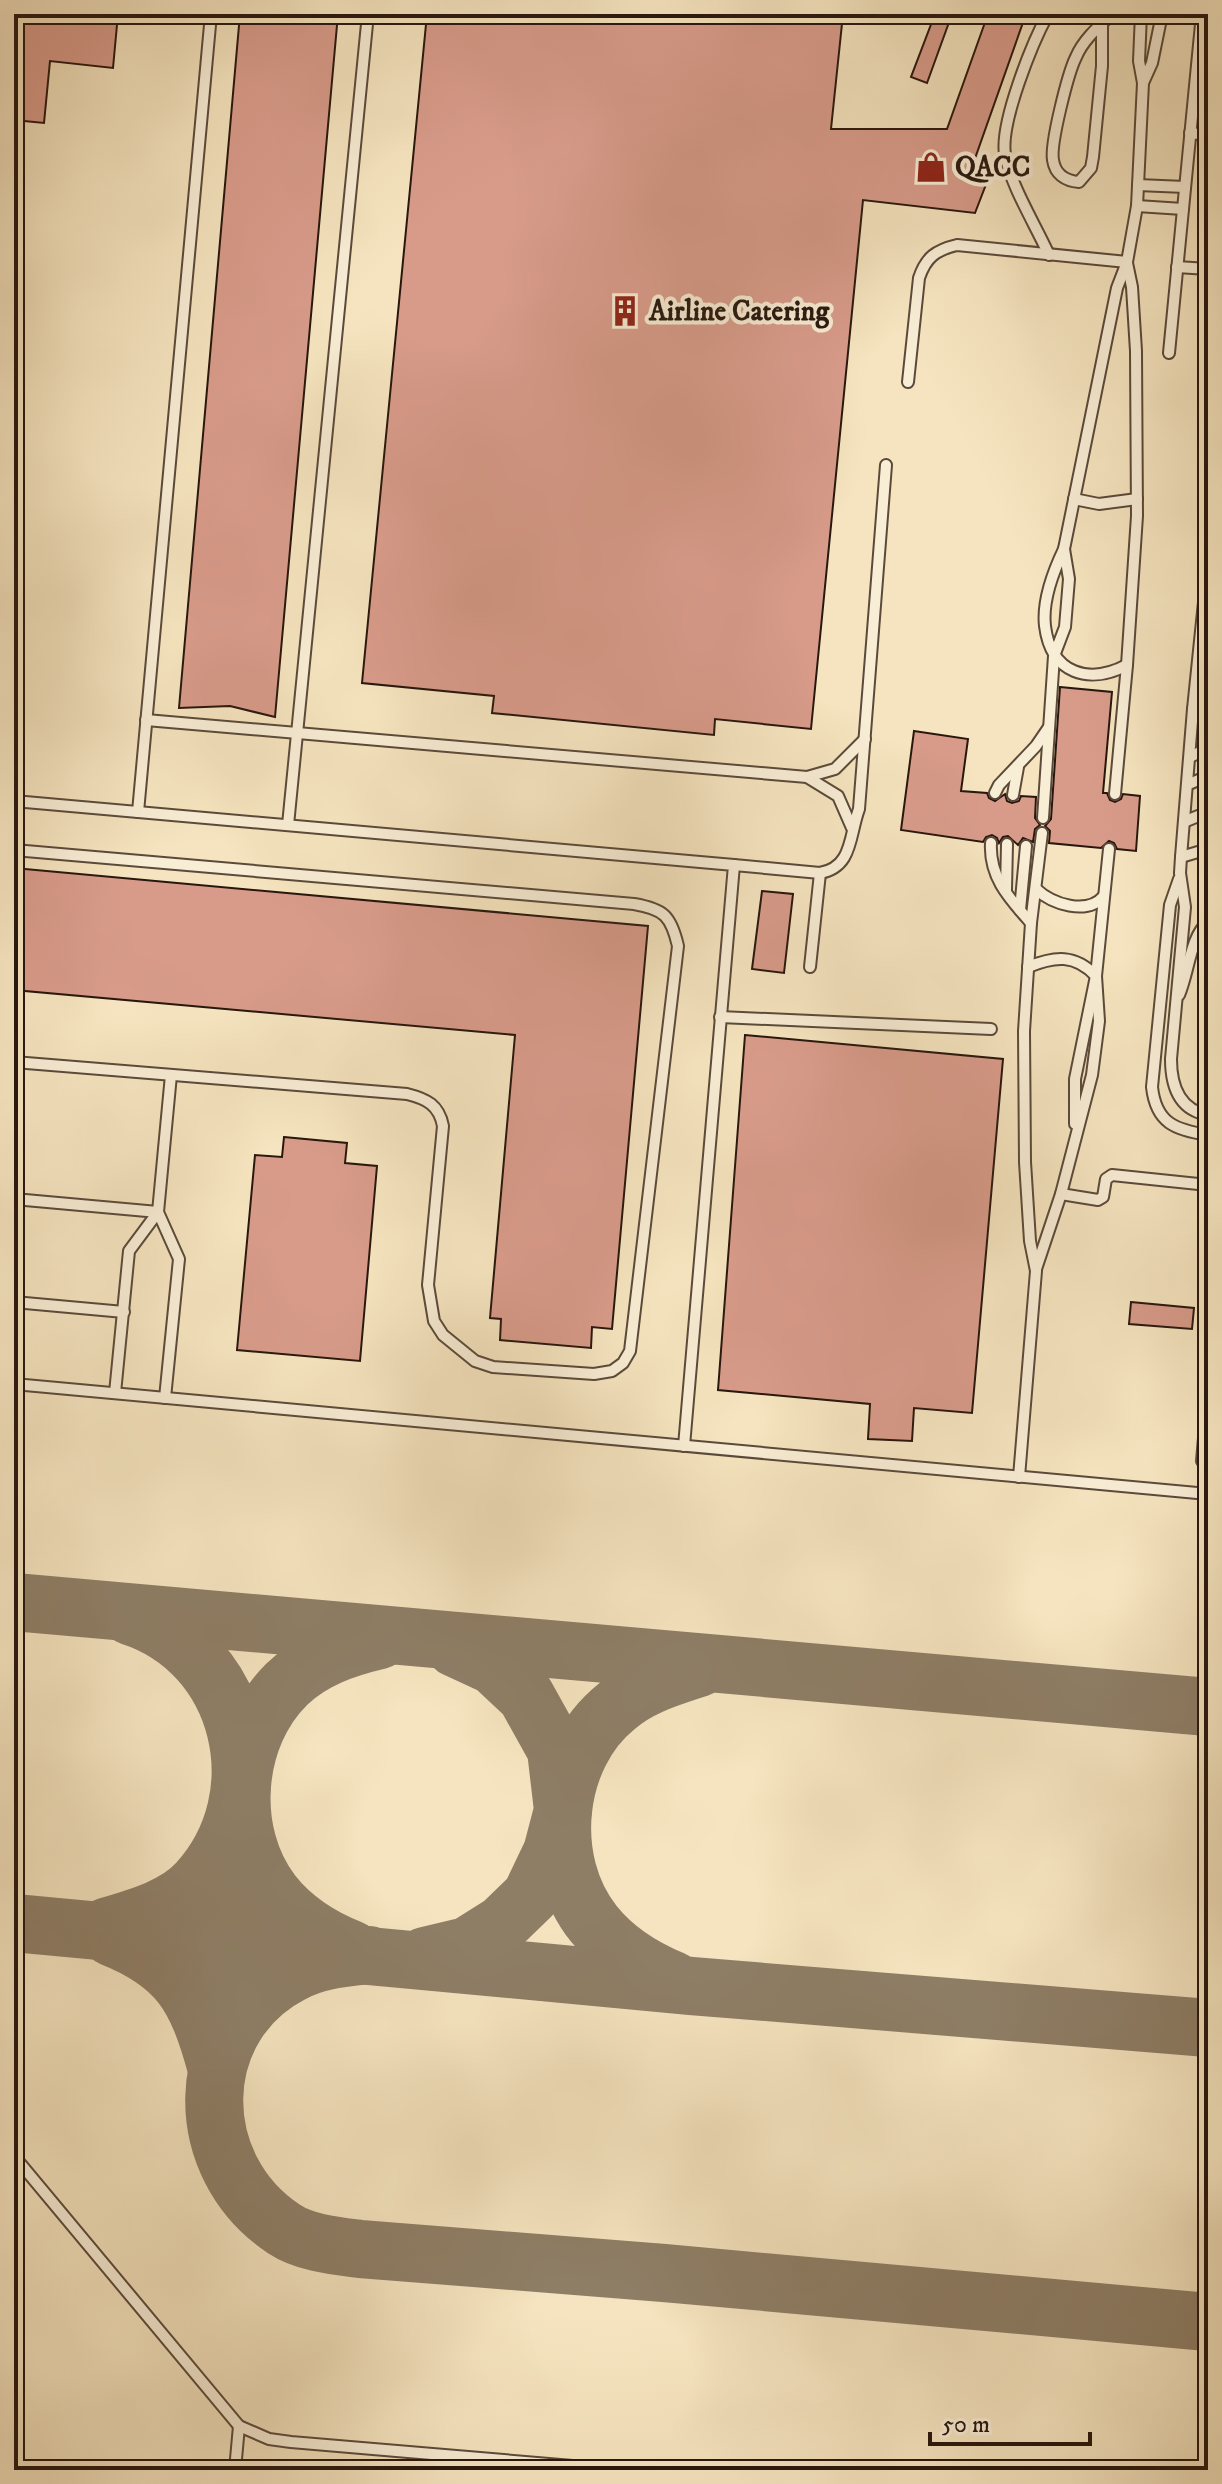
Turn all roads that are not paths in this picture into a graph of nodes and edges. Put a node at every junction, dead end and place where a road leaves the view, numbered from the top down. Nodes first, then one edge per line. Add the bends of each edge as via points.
1 (211, 14) edge
2 (365, 14) edge
3 (1048, 14) edge
4 (1112, 14) edge
5 (1141, 14) edge
6 (1162, 14) edge
7 (1202, 14) edge
8 (1102, 23) junction
9 (1143, 83) junction
10 (1190, 133) junction
11 (1208, 135) edge
12 (1138, 185) junction
13 (1185, 187) junction
14 (1137, 206) junction
15 (1183, 209) junction
16 (1049, 255) junction
17 (1127, 262) junction
18 (1177, 267) junction
19 (1208, 269) edge
20 (1169, 353) dead end
21 (908, 382) dead end
22 (886, 465) dead end
23 (1074, 499) junction
24 (1137, 499) junction
25 (1064, 549) junction
26 (1208, 563) edge
27 (1054, 656) junction
28 (1127, 665) junction
29 (1193, 709) junction
30 (146, 720) junction
31 (1208, 720) edge
32 (1050, 725) junction
33 (296, 731) junction
34 (865, 739) junction
35 (1208, 748) edge
36 (1190, 757) junction
37 (1019, 765) junction
38 (1208, 776) edge
39 (807, 777) junction
40 (1189, 784) junction
41 (995, 793) dead end
42 (1115, 794) dead end
43 (1013, 795) dead end
44 (14, 801) edge
45 (138, 812) junction
46 (1208, 812) edge
47 (1043, 818) dead end
48 (1186, 821) junction
49 (288, 825) junction
50 (852, 828) junction
51 (1042, 833) dead end
52 (991, 843) dead end
53 (1007, 844) dead end
54 (1026, 846) dead end
55 (1109, 849) dead end
56 (1208, 849) edge
57 (14, 850) edge
58 (1181, 857) junction
59 (734, 865) junction
60 (820, 873) junction
61 (1180, 873) junction
62 (1036, 889) junction
63 (1006, 892) junction
64 (1104, 896) junction
65 (1020, 910) junction
66 (1208, 922) edge
67 (1031, 923) junction
68 (810, 967) dead end
69 (1028, 967) junction
70 (1096, 976) junction
71 (1174, 1004) junction
72 (720, 1017) junction
73 (1208, 1025) edge
74 (991, 1029) dead end
75 (1208, 1050) edge
76 (14, 1062) edge
77 (171, 1075) junction
78 (1208, 1115) edge
79 (1208, 1135) edge
80 (1075, 1140) junction
81 (1208, 1185) edge
82 (1061, 1194) junction
83 (14, 1199) edge
84 (158, 1212) junction
85 (1036, 1271) junction
86 (14, 1302) edge
87 (124, 1312) junction
88 (14, 1384) edge
89 (1208, 1391) edge
90 (115, 1393) junction
91 (165, 1398) junction
92 (684, 1446) junction
93 (1202, 1461) dead end
94 (1019, 1477) junction
95 (1208, 1494) edge
96 (14, 2156) edge
97 (239, 2426) junction
98 (235, 2470) edge
99 (620, 2470) edge

1 - 30 lane
2 - 33 lane
3 - 16 lane via 1009,110 1004,151
4 - 8 lane
5 - 9 lane
6 - 9 lane
7 - 10 lane
8 - 8 lane via 1091,168 1079,182 1070,181 1059,176 1052,148 1076,57
9 - 12 lane
10 - 11 lane
10 - 13 lane
12 - 13 lane
12 - 14 lane
13 - 15 lane
14 - 15 lane
14 - 17 lane
15 - 18 lane
16 - 17 lane
16 - 21 lane via 957,245 931,254 919,278
17 - 23 lane via 1117,288
17 - 24 lane via 1136,351
18 - 19 lane
18 - 20 lane
22 - 34 lane
23 - 24 lane via 1099,504
23 - 25 lane
24 - 28 lane
25 - 27 lane via 1069,579 1065,627
25 - 27 lane via 1050,577 1045,626
26 - 29 lane
27 - 28 lane via 1079,674 1093,676
27 - 32 lane
28 - 42 lane
29 - 31 lane
29 - 36 lane
30 - 33 lane
30 - 45 lane
32 - 37 lane
32 - 47 lane
33 - 39 lane
33 - 49 lane
34 - 39 lane via 835,769
34 - 50 lane via 859,809
35 - 36 lane
36 - 40 lane
37 - 41 lane
37 - 43 lane
38 - 40 lane
39 - 50 lane via 838,796
40 - 48 lane
44 - 45 lane
45 - 49 lane
46 - 48 lane
48 - 58 lane
49 - 59 lane
50 - 60 lane via 844,860
51 - 62 lane
52 - 63 lane via 991,866
53 - 63 lane
54 - 65 lane
55 - 64 lane
56 - 58 lane
57 - 77 lane via 634,904 665,914 678,946 630,1351 623,1363 594,1374 493,1367 475,1361 443,1335 434,1321 428,1285 443,1126 434,1104 407,1094
58 - 61 lane
59 - 60 lane
59 - 72 lane
60 - 68 lane
61 - 71 lane via 1185,907
61 - 79 lane via 1170,905 1152,1087 1154,1102 1166,1120 1186,1132
62 - 64 lane via 1045,898 1068,905 1092,905
62 - 67 lane
63 - 65 lane
64 - 70 lane
65 - 67 lane
66 - 71 lane via 1196,937
67 - 69 lane
69 - 70 lane via 1063,957
69 - 85 lane via 1025,1162
70 - 80 lane via 1075,1079
70 - 80 lane via 1099,1021
71 - 78 lane via 1174,1088 1192,1111
72 - 74 lane
72 - 92 lane
73 - 75 lane
76 - 77 lane
77 - 84 lane
80 - 82 lane
81 - 82 lane via 1112,1175 1098,1200
82 - 85 lane
83 - 84 lane
84 - 87 lane via 129,1251
84 - 91 lane via 179,1259
85 - 94 lane
86 - 87 lane
87 - 90 lane
88 - 90 lane
89 - 93 lane
90 - 91 lane
91 - 92 lane
92 - 94 lane
94 - 95 lane
96 - 97 lane
97 - 98 lane
97 - 99 lane via 291,2442

